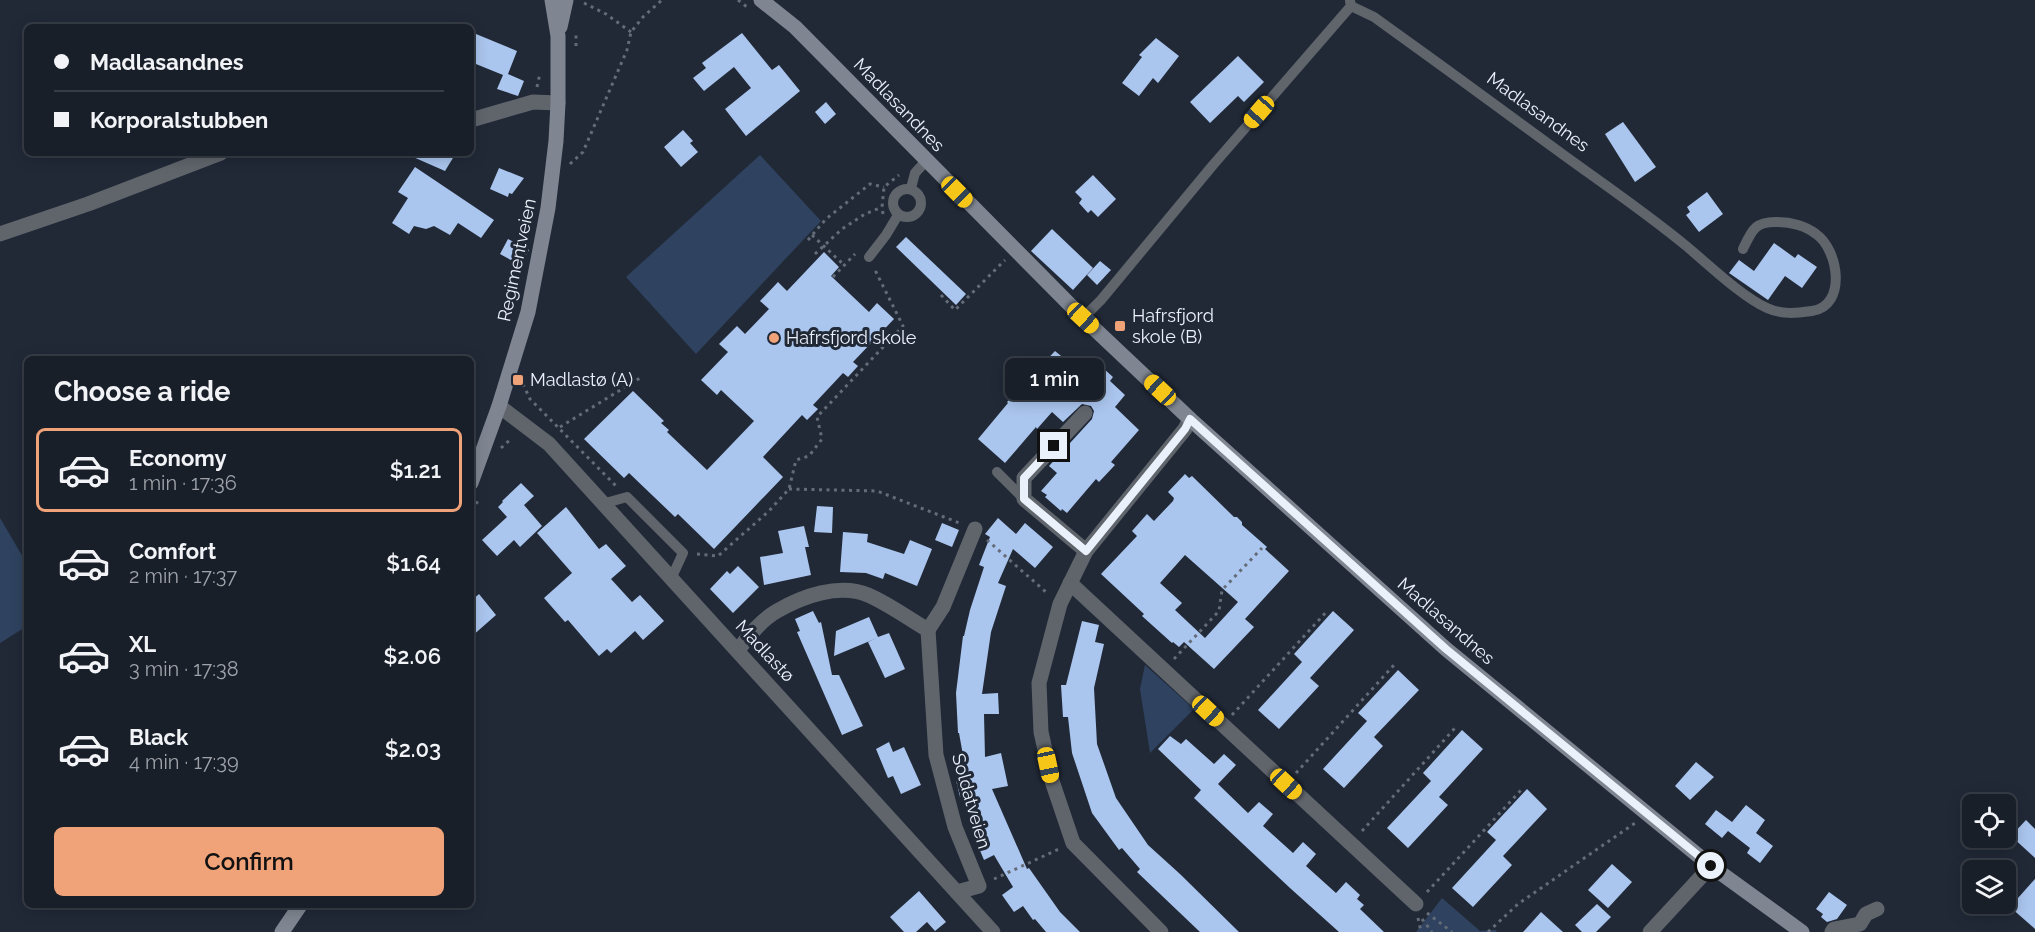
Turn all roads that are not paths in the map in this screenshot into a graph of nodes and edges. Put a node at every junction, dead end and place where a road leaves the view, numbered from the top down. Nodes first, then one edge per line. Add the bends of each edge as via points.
1 (552, 0) edge
2 (566, 0) edge
3 (761, 0) edge
4 (1350, 3) edge
5 (558, 36) junction
6 (558, 103) junction
7 (474, 119) edge
8 (213, 156) edge
9 (926, 161) junction
10 (911, 188) junction
11 (898, 215) junction
12 (0, 234) edge
13 (1743, 249) dead end
14 (869, 257) road end
15 (1083, 318) junction
16 (499, 406) junction
17 (1085, 413) dead end
18 (1190, 419) junction
19 (997, 472) dead end
20 (474, 475) edge
21 (1024, 499) junction
22 (602, 504) junction
23 (975, 529) road end
24 (1086, 551) junction
25 (671, 579) junction
26 (1070, 583) junction
27 (928, 630) junction
28 (738, 650) junction
29 (1711, 866) junction
30 (957, 892) junction
31 (1416, 904) road end
32 (298, 908) edge
33 (1877, 909) dead end
34 (282, 932) edge
35 (993, 932) edge
36 (1161, 932) edge
37 (1650, 932) edge
38 (1802, 932) edge
39 (1832, 932) edge

1 - 5 street, Regimentveien
2 - 5 street, Regimentveien
3 - 9 street, Madlasandnes via 795,27
4 - 13 lane, Madlasandnes via 1660,225 1766,308 1798,313 1827,305 1834,292 1836,271 1829,249 1817,234 1790,222 1765,222 1752,230
4 - 15 lane, Madlasandnes
5 - 6 street, Regimentveien
6 - 7 street via 533,102
6 - 16 street, Regimentveien via 539,263
8 - 12 street
9 - 10 lane via 915,173
9 - 15 street, Madlasandnes
10 - 11 lane via 901,189 893,196 892,206
10 - 11 lane via 919,194 922,204 908,218
11 - 14 lane
15 - 18 street, Madlasandnes
16 - 20 street, Regimentveien
16 - 22 street, Madlastø via 549,444
17 - 21 street via 1024,478
18 - 24 street
18 - 29 street, Madlasandnes via 1446,649
19 - 21 lane
21 - 24 street
22 - 25 street, Madlastø
22 - 25 lane via 627,497 683,553
23 - 27 street via 944,607
24 - 26 street
25 - 28 street, Madlastø
26 - 31 street
26 - 36 street via 1060,604 1039,683 1041,732 1052,781 1073,843
27 - 28 street via 869,595 846,589 817,594 776,611
27 - 30 street, Soldatveien via 936,755 955,827 979,886
28 - 30 street, Madlastø
29 - 37 street
29 - 38 street, Madlasandnes
30 - 35 street, Madlastø
32 - 34 street
33 - 39 street via 1866,914 1860,924

